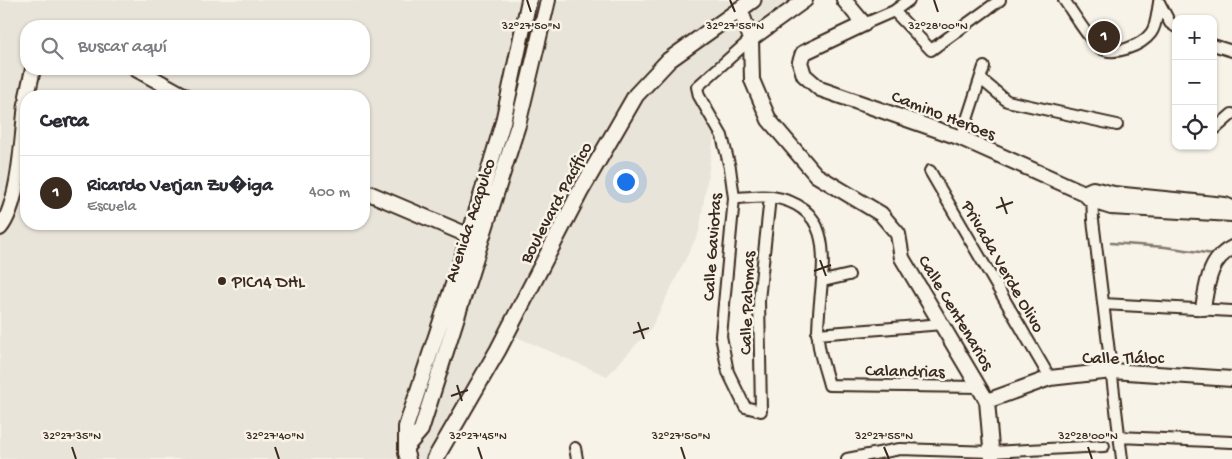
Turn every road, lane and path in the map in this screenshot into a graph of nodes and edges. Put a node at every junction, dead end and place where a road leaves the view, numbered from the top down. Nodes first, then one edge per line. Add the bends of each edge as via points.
1 (529, 0) edge
2 (548, 0) edge
3 (753, 0) edge
4 (804, 0) edge
5 (844, 0) edge
6 (909, 0) edge
7 (999, 0) edge
8 (1064, 0) edge
9 (1159, 1) edge
10 (740, 9) junction
11 (894, 10) junction
12 (864, 24) junction
13 (1172, 24) edge
14 (751, 39) junction
15 (1217, 46) edge
16 (1232, 51) edge
17 (984, 67) dead end
18 (32, 75) edge
19 (147, 75) edge
20 (982, 80) junction
21 (28, 90) edge
22 (174, 90) edge
23 (1232, 114) edge
24 (1117, 125) dead end
25 (1217, 127) edge
26 (961, 138) junction
27 (20, 152) edge
28 (930, 171) dead end
29 (370, 194) edge
30 (1090, 194) junction
31 (770, 196) junction
32 (734, 198) junction
33 (1230, 212) edge
34 (0, 228) edge
35 (469, 236) junction
36 (482, 242) junction
37 (1232, 248) edge
38 (849, 275) dead end
39 (823, 281) junction
40 (1103, 304) junction
41 (1203, 308) junction
42 (1232, 311) edge
43 (943, 324) junction
44 (818, 334) junction
45 (1112, 371) junction
46 (1050, 378) junction
47 (1232, 379) edge
48 (980, 387) junction
49 (988, 401) junction
50 (761, 411) joint
51 (1120, 437) junction
52 (1232, 442) edge
53 (1104, 446) dead end
54 (575, 448) dead end
55 (408, 452) edge
56 (992, 456) edge
57 (435, 459) edge
58 (577, 459) edge
59 (847, 459) edge
60 (1122, 459) edge

1 - 35 street, Avenida Acapulco via 503,122
2 - 36 street, Avenida Acapulco via 518,125
3 - 10 main road, Boulevard Pacífico
4 - 14 street
5 - 12 street
6 - 11 street
7 - 11 street via 931,50
8 - 9 street via 1098,47 1109,52 1122,51 1151,33
9 - 13 street
10 - 14 street, Calle Centenarios
10 - 57 main road, Boulevard Pacífico via 669,60 636,95
11 - 12 street
12 - 26 street, Camino Heroes via 803,53 800,62 804,75 820,89
14 - 32 street, Calle Gaviotas via 698,87 699,96 722,136
14 - 43 street, Calle Centenarios via 752,80 769,120 816,175 881,214 887,221 898,234 902,258
15 - 16 street
17 - 20 street
18 - 21 street
19 - 22 street
20 - 24 street via 1007,101
20 - 26 street
23 - 25 street
26 - 30 street, Camino Heroes
27 - 34 street via 14,199
28 - 46 street, Privada Verde Olivo
29 - 35 street
30 - 33 street, Camino Heroes via 1111,207
30 - 40 street
31 - 32 street
31 - 39 street via 792,201 811,214 820,229
31 - 50 street, Calle Palomas via 759,300
32 - 50 street, Calle Gaviotas via 721,336 728,372 745,407
35 - 36 street
35 - 55 street, Avenida Acapulco via 406,427
36 - 55 street, Avenida Acapulco via 420,430
37 - 41 street via 1217,260 1209,274
38 - 39 street
39 - 44 street
40 - 41 street
40 - 45 street
41 - 42 street
43 - 44 street
43 - 48 street, Calle Centenarios
44 - 48 street, Calandrias via 828,385
45 - 46 street, Calle Tláloc
45 - 47 street, Calle Tláloc
45 - 51 street
46 - 49 street, Calle Tláloc
48 - 49 street, Calle Centenarios
49 - 56 street, Calle Centenarios
51 - 52 street
51 - 60 street
53 - 56 street
54 - 58 street
56 - 59 street via 900,449

